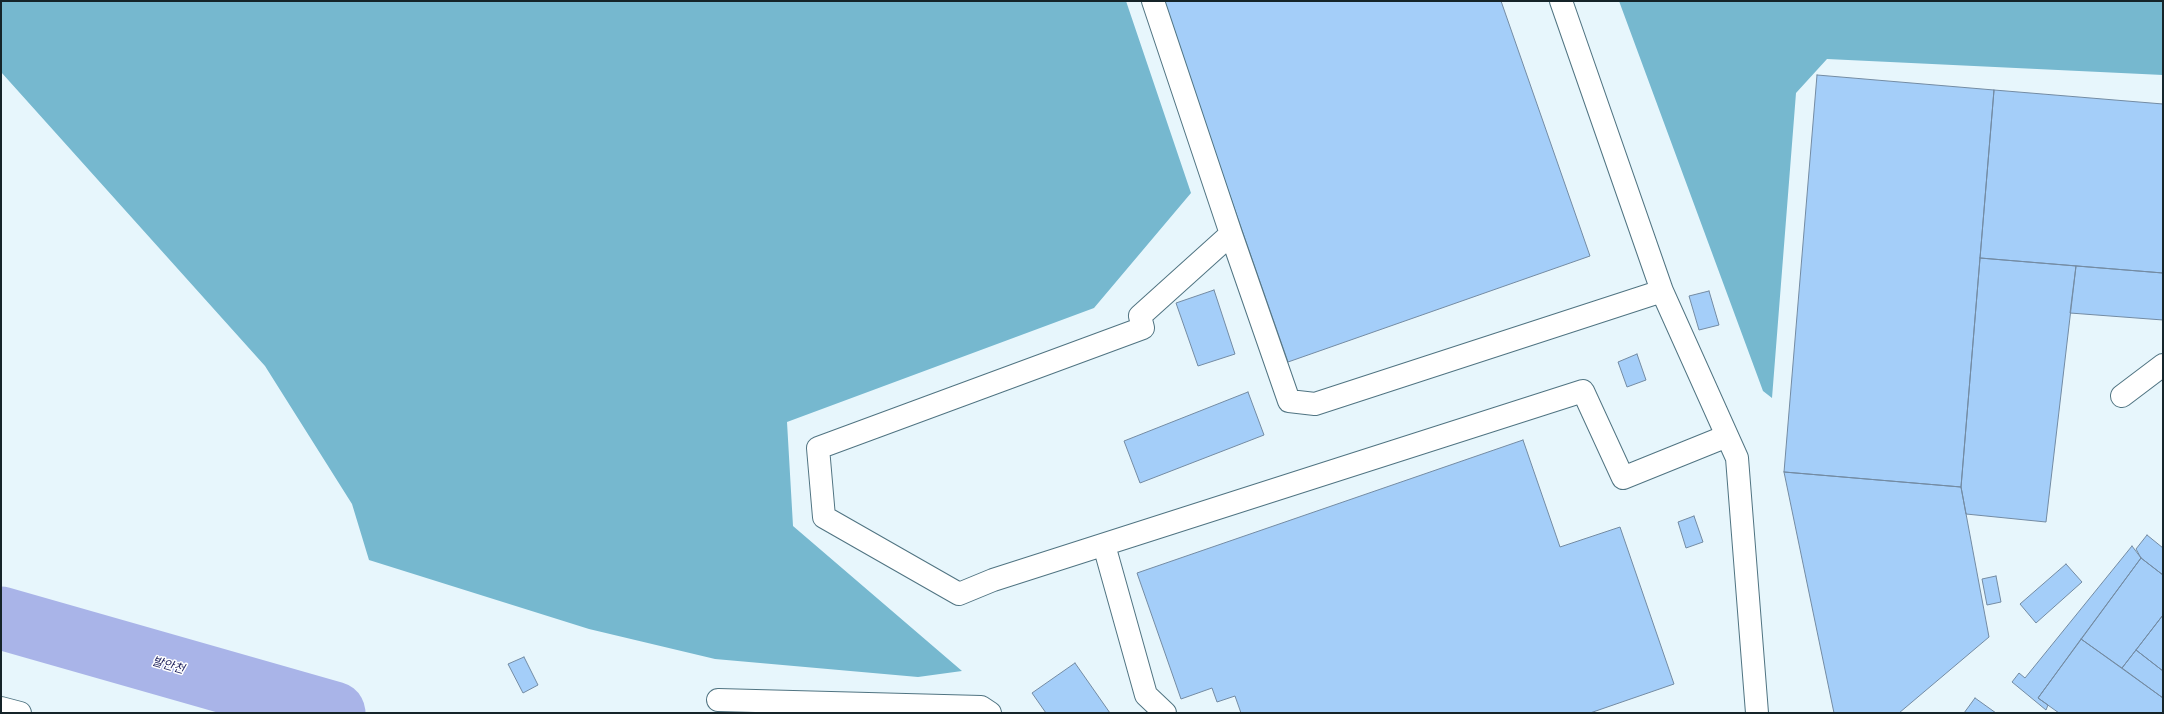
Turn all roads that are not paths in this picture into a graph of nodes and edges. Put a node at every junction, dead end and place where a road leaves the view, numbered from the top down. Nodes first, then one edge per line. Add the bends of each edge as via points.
1 (1153, 1) edge
2 (1561, 1) edge
3 (1230, 234) junction
4 (1662, 291) junction
5 (2163, 365) edge
6 (2122, 396) dead end
7 (1727, 436) junction
8 (1104, 545) junction
9 (718, 700) dead end
10 (1, 708) edge
11 (20, 713) edge
12 (990, 713) edge
13 (1165, 713) edge
14 (1757, 713) edge

1 - 3 lane
2 - 4 lane
3 - 4 lane via 1289,401 1315,404
3 - 8 lane via 1140,316 1143,328 818,448 824,518 959,594 993,580
4 - 7 lane
5 - 6 lane
7 - 8 lane via 1623,478 1583,391
7 - 14 lane via 1736,458
8 - 13 lane via 1146,695
9 - 12 lane via 981,707
10 - 11 lane

